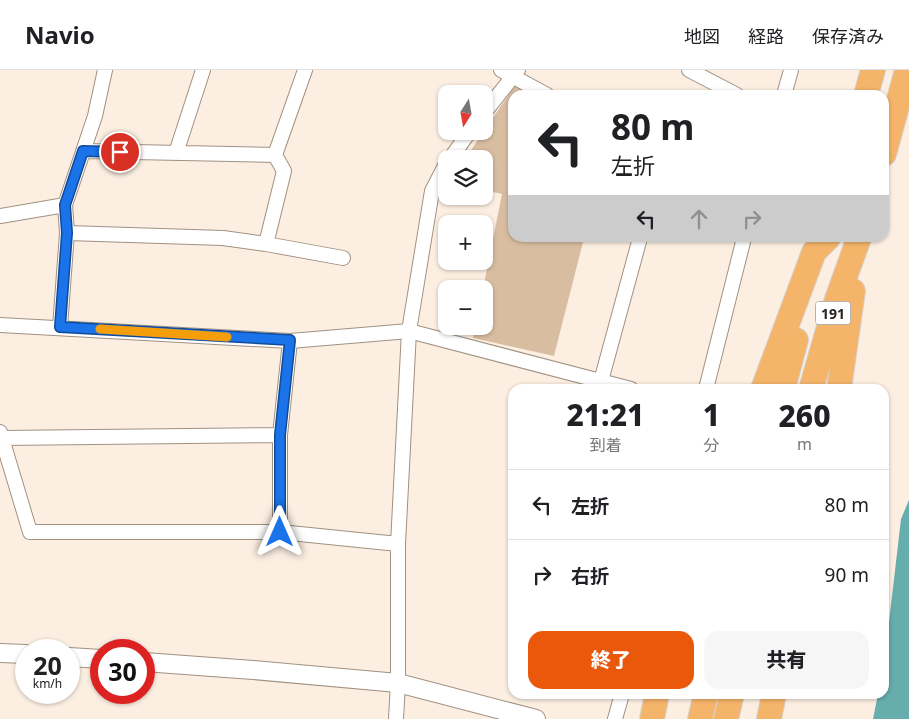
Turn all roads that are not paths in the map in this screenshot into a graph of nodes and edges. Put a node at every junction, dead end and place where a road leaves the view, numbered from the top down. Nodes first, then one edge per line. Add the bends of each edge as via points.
1 (105, 70) edge
2 (203, 70) edge
3 (305, 70) edge
4 (689, 70) edge
5 (791, 70) edge
6 (510, 72) edge
7 (904, 80) edge
8 (539, 90) edge
9 (727, 90) edge
10 (785, 90) edge
11 (493, 99) edge
12 (889, 136) edge
13 (83, 151) junction
14 (176, 153) junction
15 (275, 155) junction
16 (438, 179) edge
17 (65, 205) junction
18 (0, 216) edge
19 (67, 233) junction
20 (639, 242) edge
21 (743, 242) edge
22 (824, 242) edge
23 (827, 242) edge
24 (859, 242) edge
25 (860, 242) edge
26 (266, 244) junction
27 (343, 258) dead end
28 (0, 324) edge
29 (60, 327) junction
30 (409, 331) junction
31 (290, 340) junction
32 (601, 381) junction
33 (612, 384) edge
34 (707, 384) edge
35 (765, 384) edge
36 (784, 384) edge
37 (812, 384) edge
38 (840, 384) edge
39 (1, 435) edge
40 (280, 435) junction
41 (280, 532) junction
42 (398, 544) junction
43 (0, 652) edge
44 (15, 653) edge
45 (155, 663) edge
46 (398, 683) junction
47 (621, 699) edge
48 (656, 699) edge
49 (705, 699) edge
50 (731, 699) edge
51 (773, 699) edge
52 (510, 716) edge
53 (396, 719) edge
54 (536, 719) edge
55 (615, 719) edge
56 (652, 719) edge
57 (700, 719) edge
58 (726, 719) edge
59 (769, 719) edge

1 - 13 street
2 - 14 street
3 - 15 street
4 - 9 street
5 - 10 street
6 - 8 street
6 - 11 street
7 - 12 highway
13 - 14 street
13 - 17 street
14 - 15 street
15 - 26 street via 284,171
16 - 30 street via 432,191
17 - 18 street
17 - 19 street
19 - 26 street via 223,238
19 - 29 street
20 - 32 street
21 - 34 street
22 - 35 highway via 814,252
23 - 36 highway, 191
24 - 37 highway, 191 via 837,299
25 - 38 highway
26 - 27 street
28 - 29 street
29 - 31 street
30 - 31 street
30 - 32 street
30 - 42 street
31 - 40 street
32 - 33 street
39 - 40 street
39 - 41 street via 30,532
40 - 41 street
41 - 42 street
42 - 46 street
43 - 44 street
45 - 46 street
46 - 52 street
46 - 53 street
47 - 55 street
48 - 56 highway
49 - 57 highway
50 - 58 highway
51 - 59 highway
52 - 54 street

